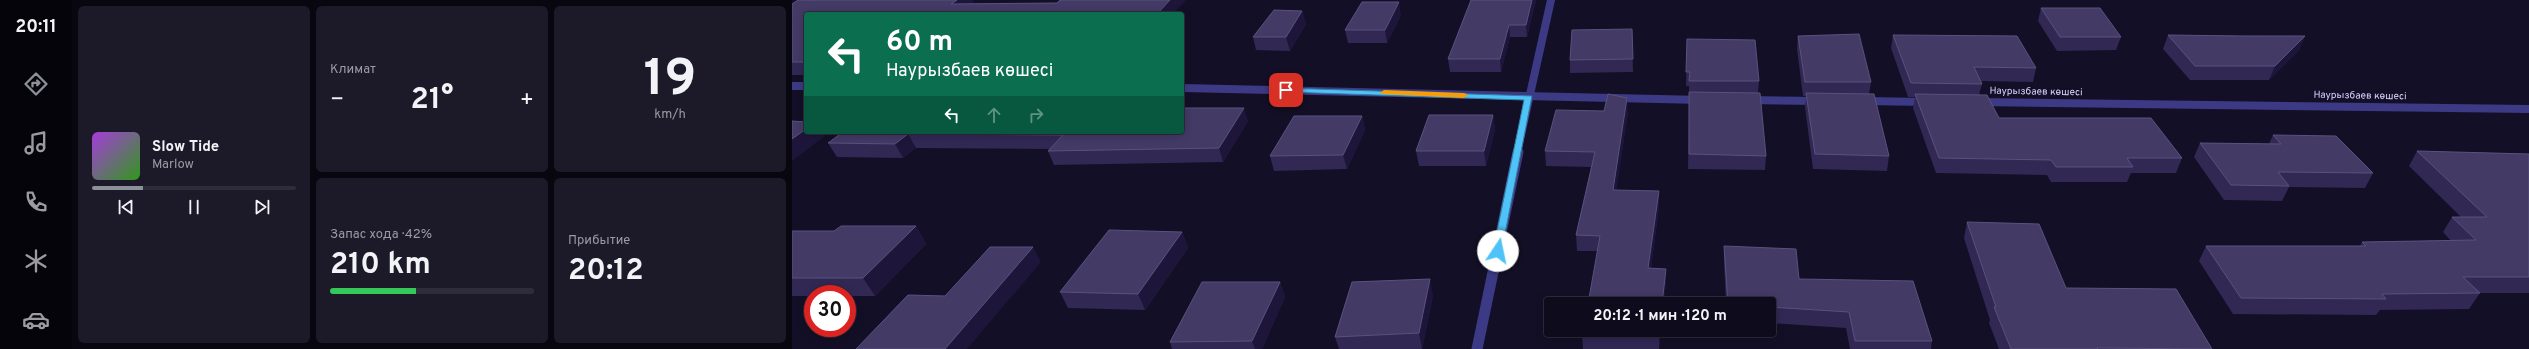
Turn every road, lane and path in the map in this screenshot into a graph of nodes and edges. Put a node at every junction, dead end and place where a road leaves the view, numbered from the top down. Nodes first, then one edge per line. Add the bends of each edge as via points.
1 (1551, 0) edge
2 (792, 86) edge
3 (804, 86) edge
4 (1184, 88) edge
5 (1529, 97) junction
6 (1710, 100) edge
7 (1734, 100) edge
8 (1828, 101) edge
9 (1852, 101) edge
10 (1938, 102) edge
11 (1970, 102) edge
12 (2529, 109) edge
13 (1477, 349) edge

1 - 5 street
2 - 3 street
4 - 5 street
5 - 6 street
5 - 13 street
7 - 8 street
9 - 10 street
11 - 12 street, Наурызбаев көшесі

